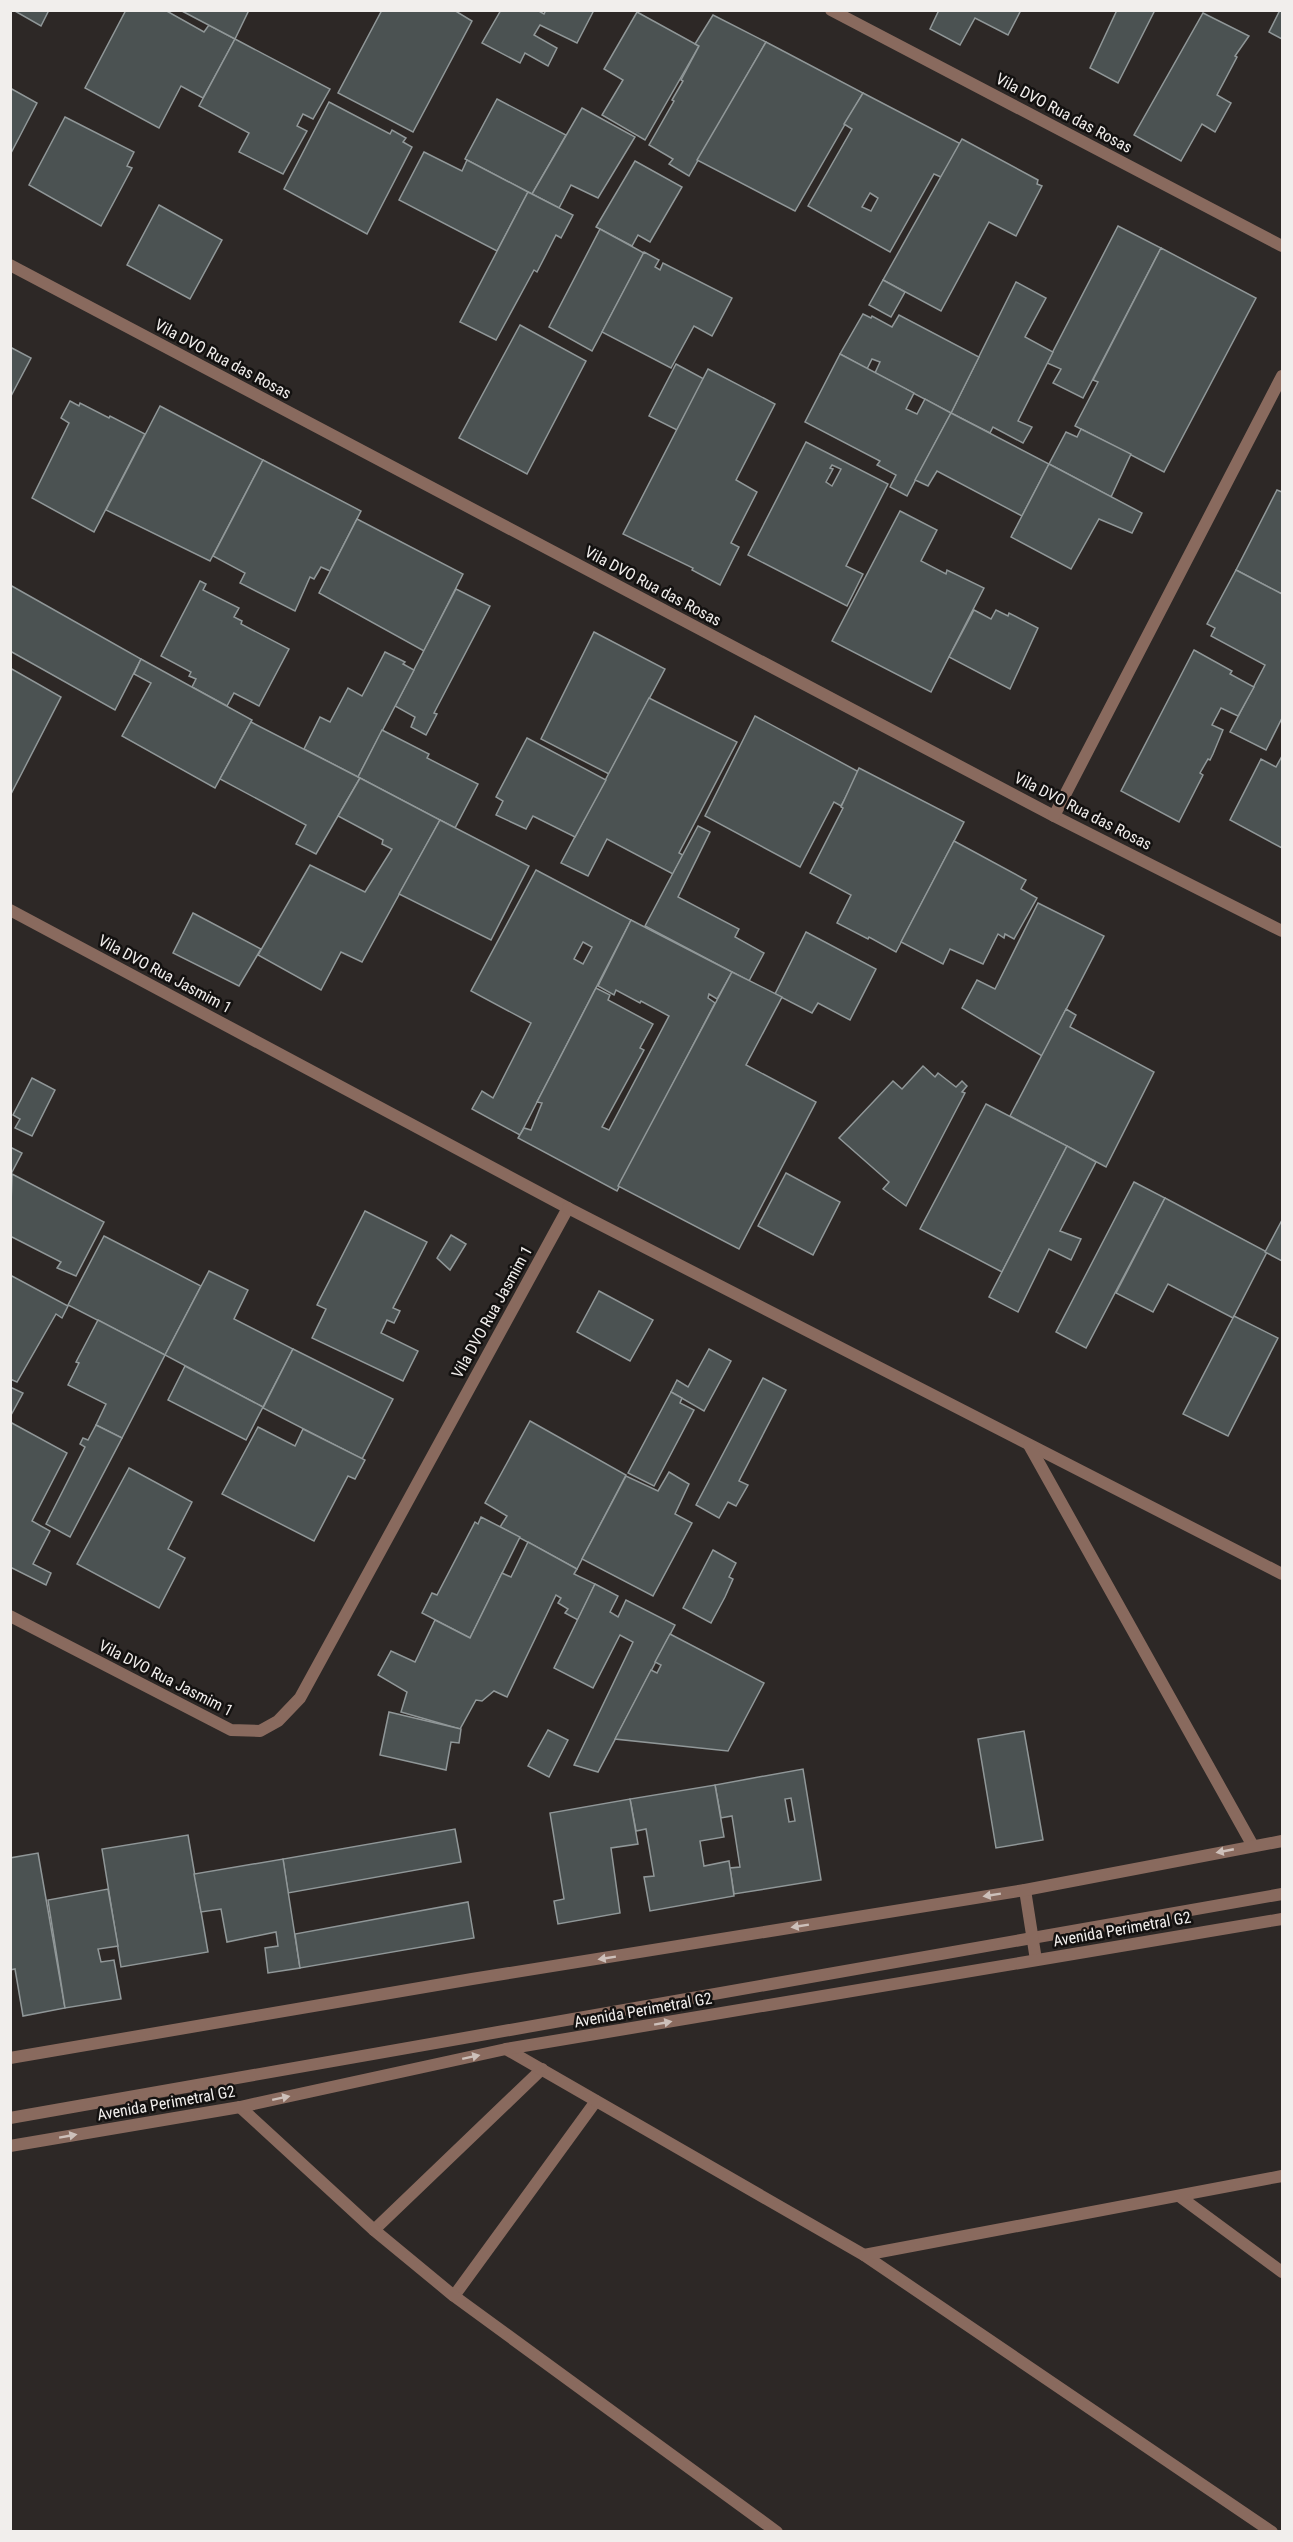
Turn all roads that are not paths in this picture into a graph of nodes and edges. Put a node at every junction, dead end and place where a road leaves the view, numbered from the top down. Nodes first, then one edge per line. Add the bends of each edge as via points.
1 (831, 10) edge
2 (1282, 246) edge
3 (10, 265) edge
4 (1282, 376) edge
5 (1054, 816) junction
6 (10, 910) edge
7 (1282, 931) edge
8 (568, 1208) junction
9 (1028, 1444) junction
10 (1282, 1574) edge
11 (10, 1616) edge
12 (1282, 1841) edge
13 (1253, 1846) junction
14 (1025, 1890) junction
15 (1282, 1894) edge
16 (1282, 1919) edge
17 (1033, 1937) junction
18 (1036, 1960) junction
19 (506, 2049) junction
20 (10, 2058) edge
21 (542, 2069) junction
22 (596, 2101) junction
23 (240, 2107) junction
24 (10, 2118) edge
25 (10, 2146) edge
26 (1282, 2176) edge
27 (1179, 2196) junction
28 (374, 2230) junction
29 (864, 2256) junction
30 (1282, 2271) edge
31 (454, 2296) junction
32 (777, 2532) edge
33 (1272, 2532) edge

1 - 2 street, Vila DVO Rua das Rosas
3 - 5 street, Vila DVO Rua das Rosas
4 - 5 street
5 - 7 street, Vila DVO Rua das Rosas
6 - 8 street, Vila DVO Rua Jasmim 1
8 - 9 street
8 - 11 street, Vila DVO Rua Jasmim 1 via 300,1698 278,1721 260,1731 231,1730
9 - 10 street
9 - 13 street
12 - 13 street
13 -> 14 street
14 - 17 street
14 -> 20 street
15 - 17 street
16 - 18 street, Avenida Perimetral G2
17 - 18 street
17 - 24 street
19 -> 18 street, Avenida Perimetral G2
19 - 21 street
23 -> 19 street, Avenida Perimetral G2
21 - 22 street
21 - 28 street
22 - 29 street
22 - 31 street
25 -> 23 street, Avenida Perimetral G2
23 - 28 street
26 - 27 street
27 - 29 street
27 - 30 street
28 - 31 street
29 - 33 street
31 - 32 street

